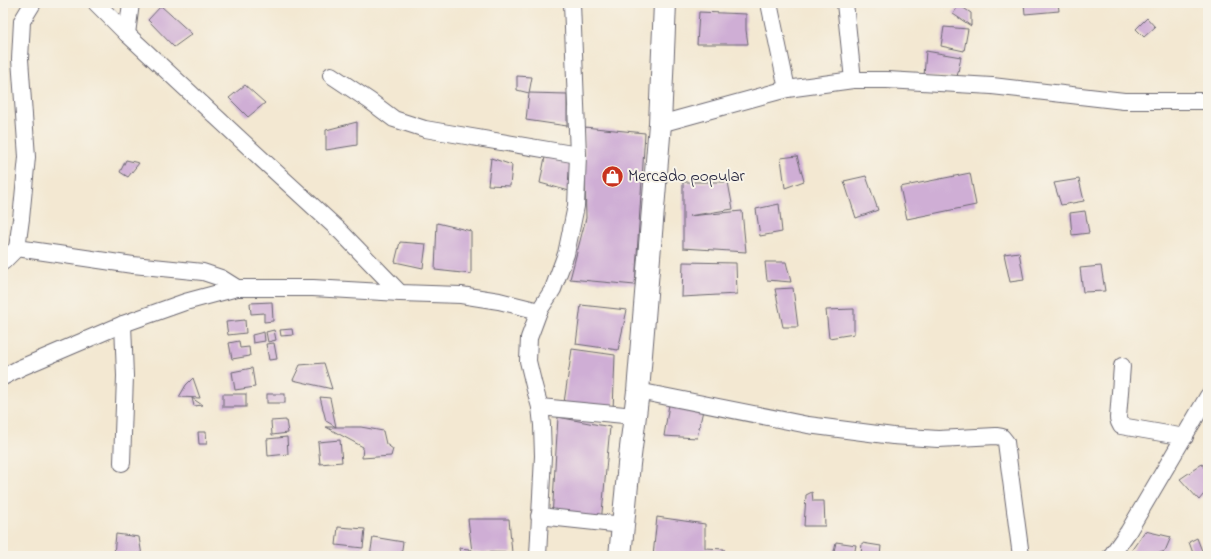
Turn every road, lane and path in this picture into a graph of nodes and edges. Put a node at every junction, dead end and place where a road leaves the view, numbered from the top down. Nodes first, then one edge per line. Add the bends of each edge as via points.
1 (33, 3) edge
2 (96, 3) edge
3 (131, 3) edge
4 (572, 3) edge
5 (665, 3) edge
6 (769, 3) edge
7 (845, 3) edge
8 (127, 34) junction
9 (331, 75) dead end
10 (853, 80) junction
11 (787, 89) junction
12 (1208, 101) edge
13 (660, 124) junction
14 (578, 155) junction
15 (17, 248) junction
16 (3, 262) edge
17 (237, 288) junction
18 (400, 293) junction
19 (539, 311) junction
20 (123, 324) junction
21 (1122, 366) dead end
22 (3, 377) edge
23 (638, 391) junction
24 (1208, 396) edge
25 (540, 406) junction
26 (634, 416) junction
27 (1185, 437) junction
28 (122, 463) dead end
29 (540, 516) junction
30 (623, 525) junction
31 (538, 556) edge
32 (620, 556) edge
33 (1021, 556) edge
34 (1111, 556) edge

1 - 15 street via 22,21 20,59 27,157
2 - 8 street
3 - 8 street
4 - 14 street
5 - 13 street
6 - 11 street
7 - 10 street
8 - 18 street via 340,231
9 - 14 street via 394,119 424,129
10 - 11 street
10 - 12 street via 992,86 1124,101
11 - 13 street
13 - 23 street
14 - 19 street via 576,206 566,254 552,289
15 - 16 street
15 - 17 street via 133,265 203,272 221,278
17 - 18 street via 313,288
17 - 20 street via 185,302
18 - 19 street via 461,295
19 - 25 street via 529,338 528,361
20 - 22 street
20 - 28 street via 125,376
21 - 27 street via 1118,418 1121,426
23 - 26 street
23 - 33 street via 808,425 893,436 938,439 1002,437 1008,450
24 - 27 street
25 - 26 street
25 - 29 street via 543,456
26 - 30 street
27 - 34 street
29 - 30 street
29 - 31 street
30 - 32 street

